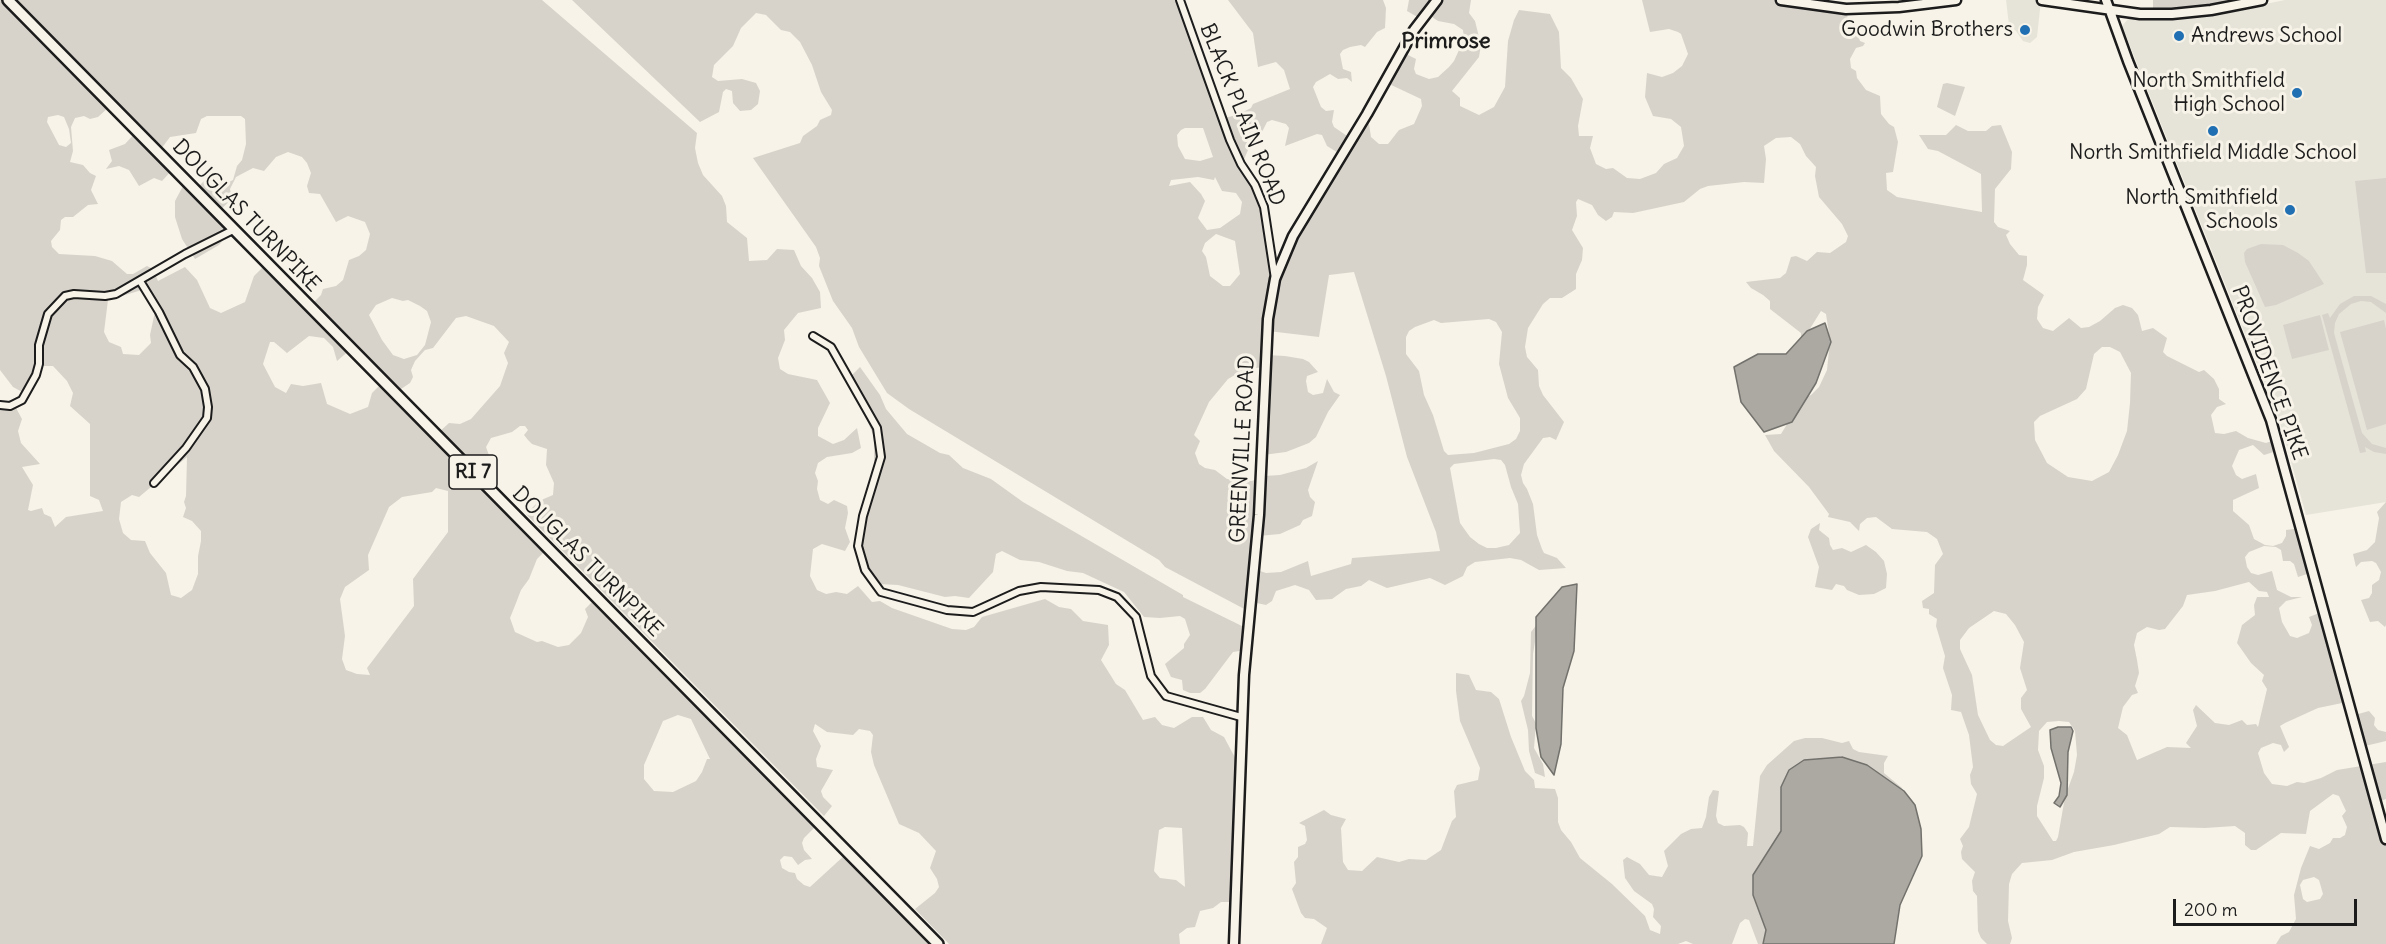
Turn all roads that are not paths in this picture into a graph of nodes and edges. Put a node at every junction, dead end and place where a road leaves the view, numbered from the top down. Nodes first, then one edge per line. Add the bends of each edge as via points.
1 (8, 0) edge
2 (1180, 0) edge
3 (1437, 0) edge
4 (1781, 0) edge
5 (1956, 0) edge
6 (2042, 0) edge
7 (2106, 0) edge
8 (2262, 0) edge
9 (2109, 10) junction
10 (235, 229) junction
11 (1275, 279) junction
12 (140, 281) junction
13 (813, 336) dead end
14 (0, 405) edge
15 (154, 483) dead end
16 (1241, 717) junction
17 (2386, 839) edge
18 (938, 944) edge
19 (1234, 944) edge

1 - 10 main road, DOUGLAS TURNPIKE / RI 7
2 - 11 street, BLACK PLAIN ROAD via 1230,140 1264,207
3 - 11 main road, GREENVILLE ROAD via 1414,30 1293,236
4 - 5 main road via 1846,9
6 - 9 main road
7 - 9 main road, PROVIDENCE PIKE
8 - 9 main road via 2172,14
9 - 17 main road, PROVIDENCE PIKE via 2271,420
10 - 12 street
10 - 18 main road, DOUGLAS TURNPIKE / RI 7
11 - 16 main road, GREENVILLE ROAD via 1268,319 1259,515
12 - 14 street via 116,294 74,294 58,302 46,320 39,364 30,386 18,404
12 - 15 street via 180,355 205,389 208,407 207,418 186,448
13 - 16 street via 831,347 877,428 881,457 858,546 865,570 881,592 947,610 973,612 1019,591 1041,586 1099,590 1117,597 1136,617 1151,676 1166,696
16 - 19 main road, GREENVILLE ROAD

